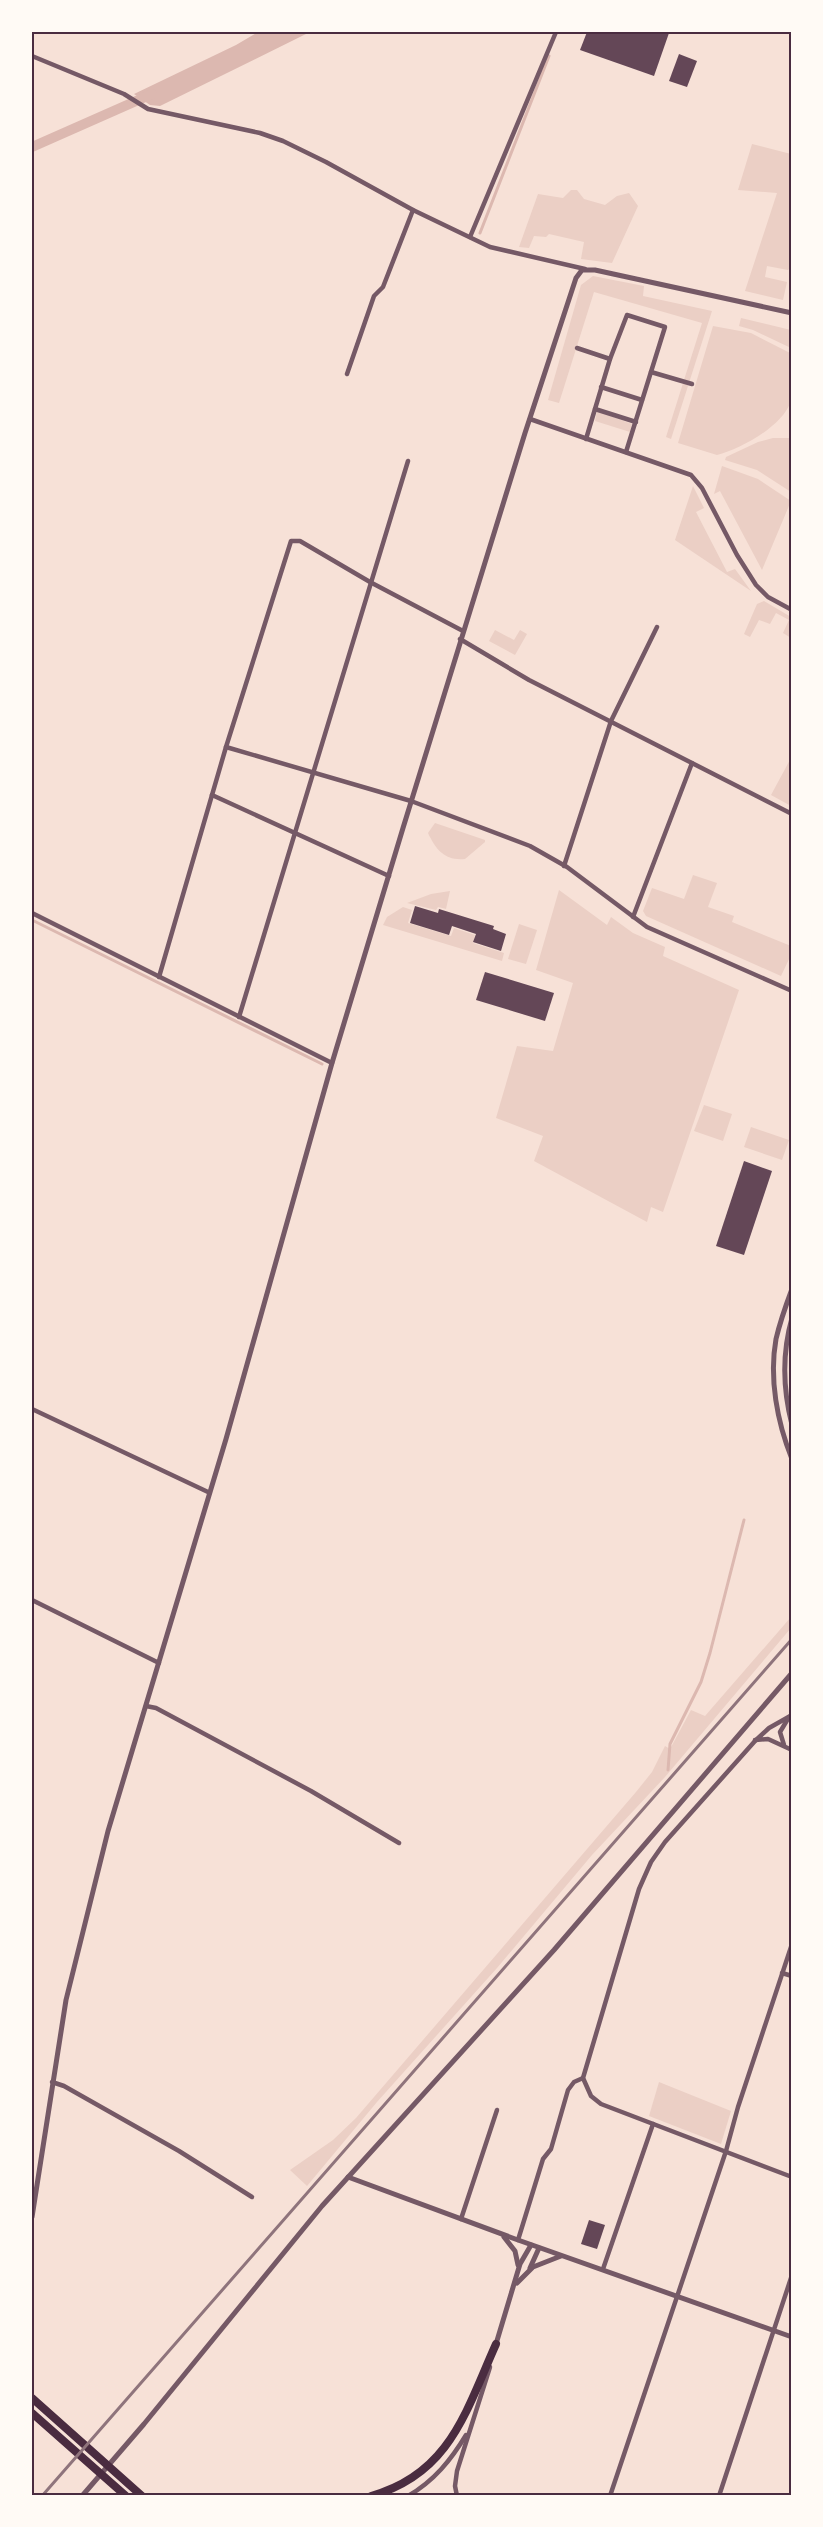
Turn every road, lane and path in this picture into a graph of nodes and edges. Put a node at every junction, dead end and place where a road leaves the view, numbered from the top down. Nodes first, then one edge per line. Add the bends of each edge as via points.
1 (556, 32) edge
2 (32, 56) edge
3 (413, 210) junction
4 (470, 237) junction
5 (585, 269) junction
6 (792, 313) edge
7 (577, 348) dead end
8 (609, 359) junction
9 (651, 372) junction
10 (347, 374) dead end
11 (692, 384) dead end
12 (601, 387) junction
13 (642, 400) junction
14 (595, 409) junction
15 (530, 419) junction
16 (636, 422) junction
17 (586, 439) junction
18 (626, 452) junction
19 (408, 461) dead end
20 (370, 582) junction
21 (792, 610) edge
22 (657, 627) dead end
23 (463, 631) junction
24 (460, 639) junction
25 (611, 721) junction
26 (226, 747) junction
27 (692, 763) junction
28 (313, 773) junction
29 (212, 795) junction
30 (411, 801) junction
31 (792, 814) edge
32 (295, 832) junction
33 (564, 866) junction
34 (389, 876) junction
35 (32, 913) edge
36 (633, 917) junction
37 (159, 977) junction
38 (792, 991) edge
39 (239, 1017) junction
40 (332, 1063) junction
41 (792, 1289) edge
42 (792, 1318) edge
43 (32, 1409) edge
44 (792, 1425) edge
45 (792, 1459) edge
46 (208, 1492) junction
47 (32, 1600) edge
48 (159, 1663) junction
49 (791, 1673) edge
50 (146, 1706) junction
51 (790, 1716) edge
52 (755, 1740) junction
53 (785, 1747) junction
54 (792, 1750) edge
55 (399, 1843) dead end
56 (792, 1944) edge
57 (782, 1973) junction
58 (792, 1976) edge
59 (583, 2078) junction
60 (52, 2082) junction
61 (498, 2110) dead end
62 (653, 2124) junction
63 (726, 2151) junction
64 (348, 2177) junction
65 (792, 2177) edge
66 (252, 2197) dead end
67 (32, 2217) edge
68 (461, 2219) junction
69 (501, 2234) junction
70 (518, 2240) junction
71 (531, 2245) junction
72 (539, 2248) junction
73 (562, 2256) junction
74 (529, 2269) junction
75 (603, 2269) junction
76 (519, 2270) junction
77 (792, 2275) edge
78 (516, 2284) junction
79 (678, 2295) junction
80 (774, 2331) junction
81 (792, 2337) edge
82 (496, 2344) junction
83 (32, 2398) edge
84 (32, 2413) edge
85 (471, 2428) junction
86 (126, 2495) edge
87 (82, 2496) edge
88 (142, 2496) edge
89 (371, 2496) edge
90 (408, 2496) edge
91 (458, 2496) edge
92 (610, 2496) edge
93 (719, 2496) edge

1 - 4 street
2 - 3 street via 128,96 142,106 283,141
3 - 4 street
3 - 10 street via 383,287 374,296
4 - 5 street via 495,248
5 - 6 street
5 - 15 street via 576,278
7 - 8 street
8 - 9 street via 627,315 665,327
8 - 12 street
9 - 11 street
9 - 13 street
12 - 13 street
12 - 14 street
13 - 16 street
14 - 16 street
14 - 17 street
15 - 17 street
15 - 23 street
16 - 18 street
17 - 18 street
18 - 21 street via 694,477 756,585 768,597
19 - 20 street
20 - 23 street
20 - 26 street via 300,541 289,543
20 - 28 street
22 - 25 street
23 - 24 street
24 - 25 street via 529,680
24 - 30 street
25 - 27 street
25 - 33 street
26 - 28 street
26 - 29 street
27 - 31 street
27 - 36 street
28 - 30 street
28 - 32 street
29 - 32 street
29 - 37 street
30 - 33 street via 530,846
30 - 34 street
32 - 34 street
32 - 39 street
33 - 36 street
34 - 40 street
35 - 37 street
36 - 38 street via 647,927
37 - 39 street
39 - 40 street
40 - 46 street
41 - 45 street via 778,1330 775,1355 778,1412
42 - 44 street via 785,1388
43 - 46 street
46 - 48 street
47 - 48 street
48 - 50 street
49 - 64 street via 554,1950
50 - 55 street via 302,1785
50 - 60 street via 90,1901 66,2000
51 - 52 street
51 - 53 street via 780,1732
52 - 53 street via 768,1739
52 - 59 street via 665,1842 648,1868
53 - 54 street
56 - 57 street
57 - 58 street
57 - 63 street
59 - 62 street via 594,2099
59 - 70 street via 568,2090
60 - 66 street
60 - 67 street
61 - 68 street
62 - 63 street
62 - 75 street
63 - 65 street
63 - 79 street
64 - 68 street
64 - 87 street
68 - 69 street
69 - 70 street
69 - 76 street via 514,2249
70 - 71 street
71 - 72 street
71 - 76 street
72 - 73 street
72 - 74 street
73 - 74 street
73 - 75 street
74 - 78 street
75 - 79 street
76 - 78 street
77 - 80 street
78 - 82 street
79 - 80 street
79 - 92 street
80 - 81 street
80 - 93 street
82 - 85 street
82 - 89 highway via 458,2428 440,2455 410,2481
83 - 88 highway
84 - 86 highway
85 - 90 street via 448,2463
85 - 91 street via 456,2478

